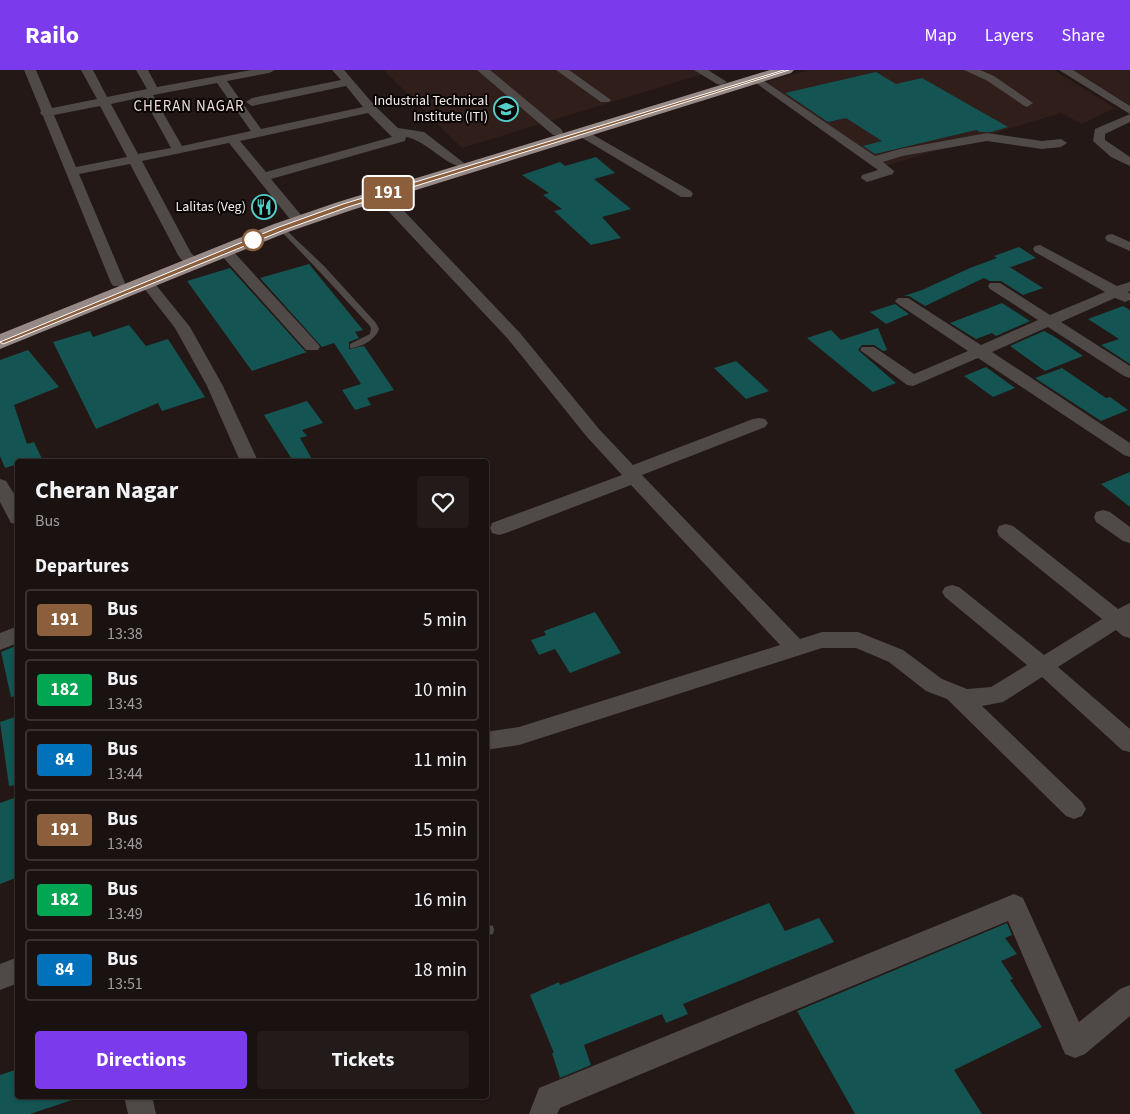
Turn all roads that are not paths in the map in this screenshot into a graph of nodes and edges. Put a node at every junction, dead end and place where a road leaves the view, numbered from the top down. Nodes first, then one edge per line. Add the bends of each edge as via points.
1 (30, 70) edge
2 (87, 70) edge
3 (142, 70) edge
4 (270, 70) edge
5 (338, 70) edge
6 (483, 70) edge
7 (583, 70) edge
8 (700, 70) edge
9 (786, 70) edge
10 (970, 70) edge
11 (1065, 70) edge
12 (565, 72) edge
13 (758, 74) edge
14 (220, 79) junction
15 (349, 82) junction
16 (721, 82) junction
17 (150, 93) junction
18 (605, 100) dead end
19 (104, 102) junction
20 (252, 102) dead end
21 (1028, 103) dead end
22 (371, 109) junction
23 (1130, 111) edge
24 (46, 113) junction
25 (1130, 118) edge
26 (394, 131) junction
27 (558, 132) junction
28 (258, 133) junction
29 (583, 133) junction
30 (232, 139) junction
31 (1061, 143) dead end
32 (178, 150) junction
33 (134, 159) junction
34 (873, 161) junction
35 (1130, 162) edge
36 (458, 163) junction
37 (71, 172) junction
38 (263, 177) junction
39 (867, 178) dead end
40 (686, 194) dead end
41 (381, 195) junction
42 (288, 222) junction
43 (1112, 238) dead end
44 (1130, 247) edge
45 (1040, 249) dead end
46 (226, 250) junction
47 (190, 259) junction
48 (147, 282) junction
49 (118, 283) junction
50 (995, 286) dead end
51 (1125, 293) edge
52 (903, 301) dead end
53 (1049, 322) junction
54 (0, 330) edge
55 (0, 342) edge
56 (353, 346) dead end
57 (312, 348) dead end
58 (868, 350) dead end
59 (980, 352) junction
60 (1130, 373) edge
61 (759, 423) dead end
62 (1130, 451) edge
63 (248, 459) edge
64 (632, 475) junction
65 (0, 484) edge
66 (15, 512) edge
67 (1103, 516) dead end
68 (499, 528) dead end
69 (1006, 531) dead end
70 (1130, 536) edge
71 (952, 592) dead end
72 (1125, 620) edge
73 (15, 635) edge
74 (0, 642) edge
75 (796, 648) junction
76 (1043, 666) junction
77 (954, 693) junction
78 (489, 741) edge
79 (1130, 743) edge
80 (1074, 809) dead end
81 (15, 971) edge
82 (0, 976) edge
83 (1130, 998) edge
84 (139, 1099) edge
85 (142, 1114) edge
86 (543, 1114) edge

1 - 24 street
2 - 19 street
3 - 17 street
4 - 14 street
5 - 15 street
6 - 27 street
7 - 12 street
8 - 16 street
9 - 13 highway
10 - 21 street via 990,78
11 - 23 street
12 - 18 street
13 - 16 highway
13 - 29 highway
13 - 34 street
14 - 17 street
14 - 28 street
15 - 20 street
15 - 22 street
16 - 27 highway
17 - 19 street
17 - 32 street
19 - 24 street
19 - 33 street
22 - 26 street
22 - 28 street
24 - 37 street
25 - 35 street via 1099,132 1099,141
26 - 36 street via 420,134
26 - 38 street via 401,138
27 - 36 highway
28 - 30 street
29 - 40 street
29 - 41 highway
30 - 32 street
30 - 38 street
31 - 34 street via 1042,145 988,137
32 - 33 street
33 - 37 street
33 - 47 street
34 - 39 street via 888,171
36 - 42 highway
37 - 49 street
38 - 42 street
41 - 42 highway
41 - 64 street via 514,336 593,433
42 - 46 highway
42 - 47 highway
42 - 56 lane via 321,268 373,325 373,335
43 - 44 street
45 - 51 street
46 - 47 highway
46 - 57 street
47 - 48 highway
47 - 49 highway
48 - 55 highway
48 - 63 street via 187,336 215,386
49 - 54 highway
50 - 53 street
51 - 53 street
52 - 59 street
53 - 59 street
53 - 60 street
58 - 59 street via 913,381
59 - 62 street
61 - 64 street
64 - 68 street
64 - 75 street
65 - 66 street
67 - 70 street
69 - 72 street
71 - 76 street
72 - 76 street
73 - 74 street
75 - 77 street via 822,640 858,640 896,656 934,685
75 - 78 street via 519,736
76 - 77 street via 995,696 966,698
76 - 79 street
77 - 80 street
81 - 82 street
83 - 86 street via 1075,1044 1014,906 549,1098
84 - 85 street

